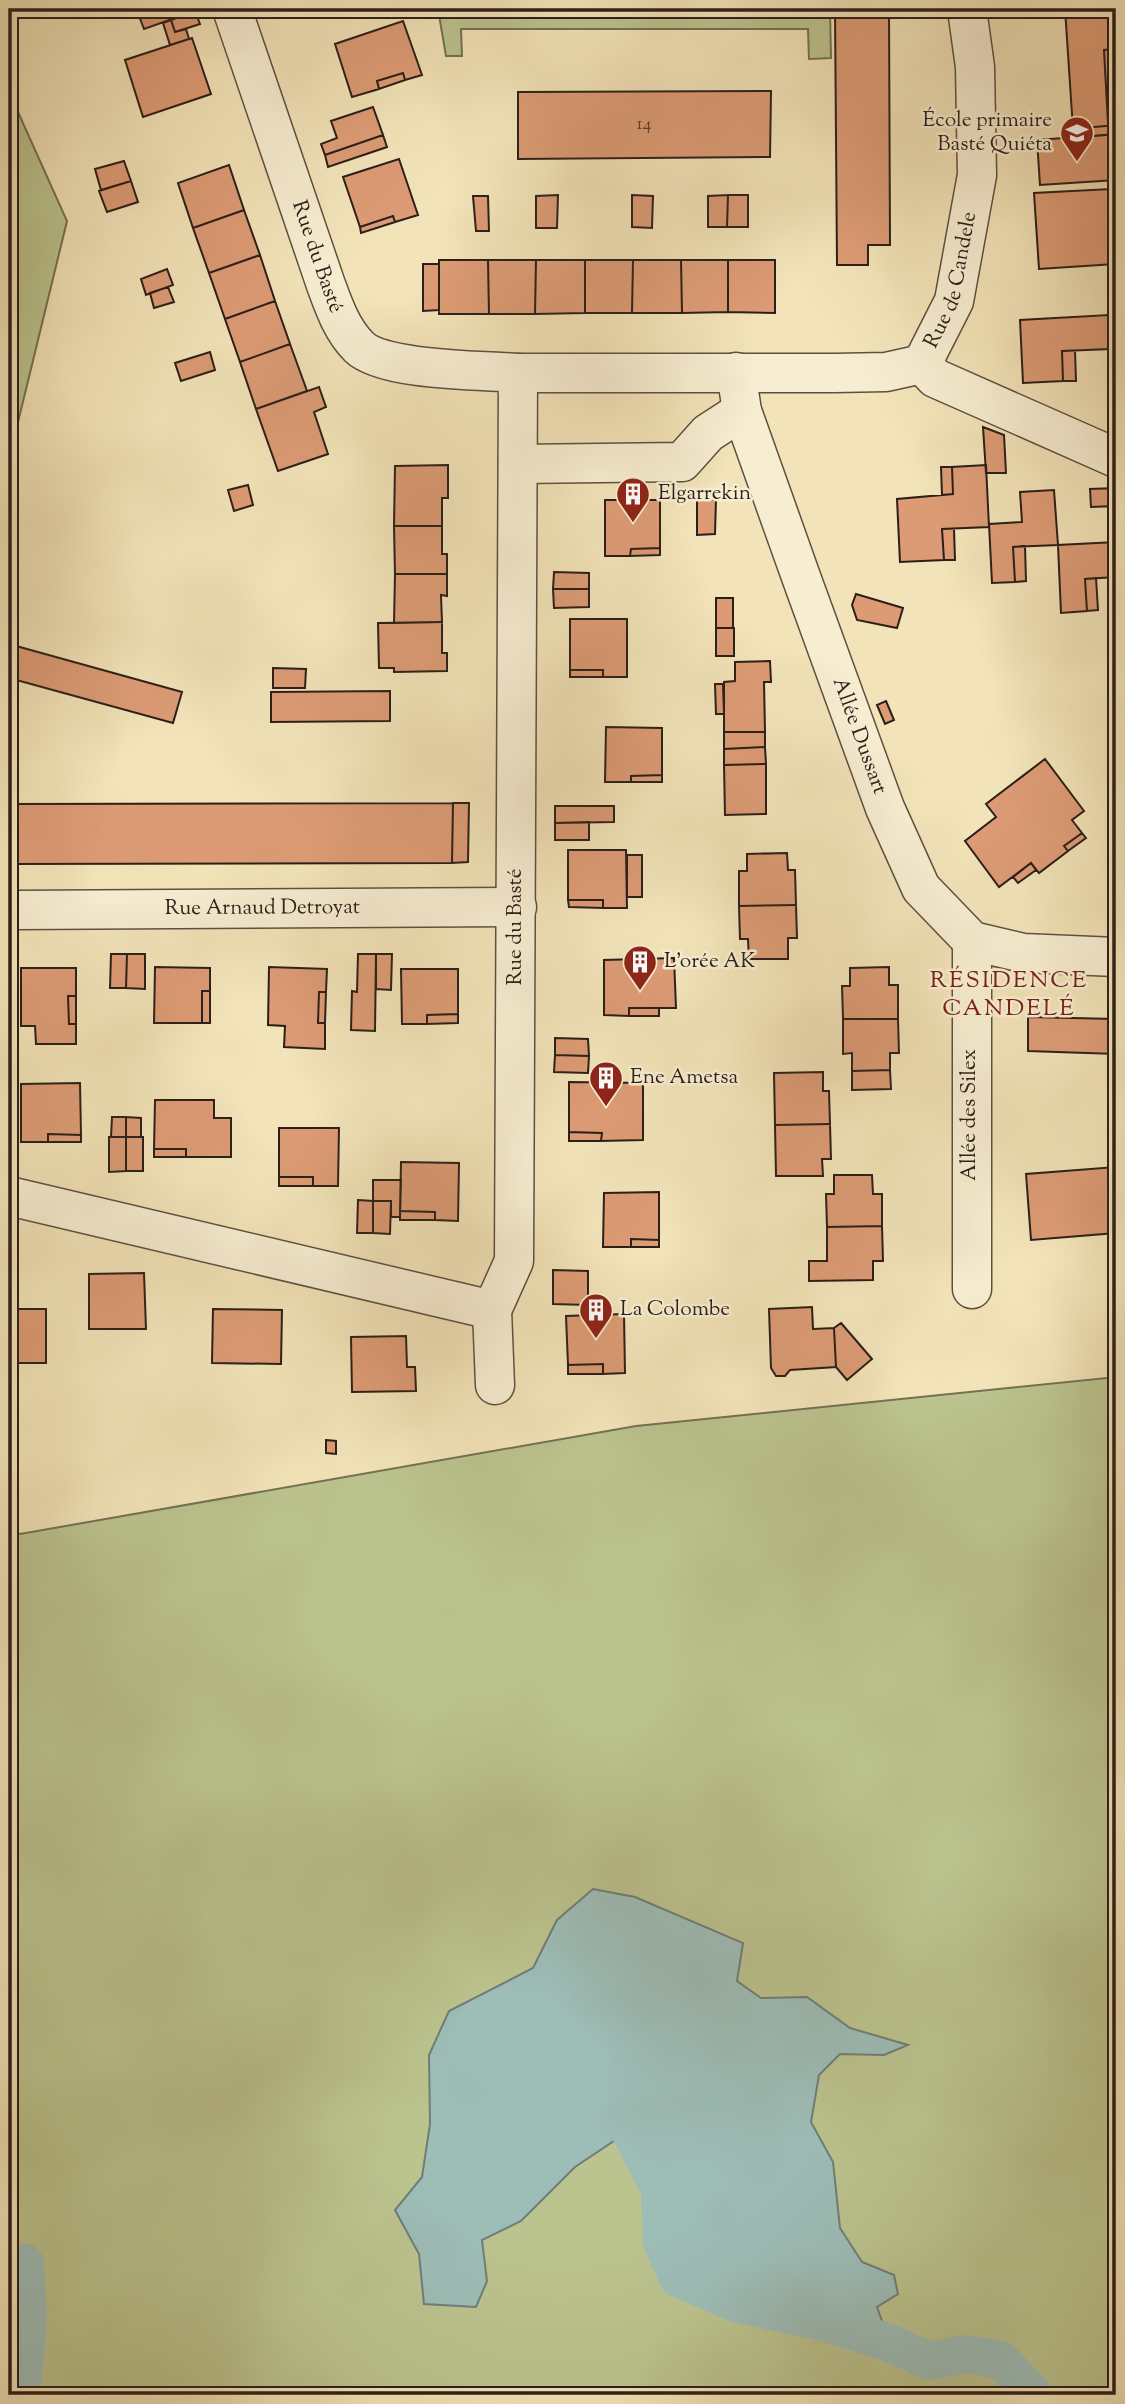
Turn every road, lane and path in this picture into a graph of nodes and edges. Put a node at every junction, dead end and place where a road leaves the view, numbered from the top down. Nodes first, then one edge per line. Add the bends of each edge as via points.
1 (232, 9) edge
2 (967, 9) edge
3 (922, 364) junction
4 (736, 372) junction
5 (518, 373) junction
6 (742, 411) junction
7 (1116, 458) edge
8 (518, 464) junction
9 (517, 907) junction
10 (9, 913) edge
11 (972, 941) junction
12 (1116, 957) edge
13 (9, 1196) edge
14 (972, 1289) dead end
15 (492, 1310) junction
16 (495, 1385) dead end

1 - 5 street, Rue du Basté via 326,285 340,321 360,348 403,364
2 - 3 street, Rue de Candele via 975,67 977,175 954,301
3 - 4 street, Rue de Candele via 886,372
3 - 7 street via 935,378
4 - 5 street, Rue du Basté
4 - 6 street, Allée Dussart
5 - 8 street, Rue du Basté
6 - 8 street via 708,433 682,462
6 - 11 street, Allée Dussart via 885,808 920,888
8 - 9 street, Rue du Basté
9 - 10 street, Rue Arnaud Detroyat
9 - 15 street, Rue du Basté via 514,1261
11 - 12 street via 1023,953
11 - 14 street, Allée des Silex
13 - 15 street
15 - 16 street, Rue du Basté

